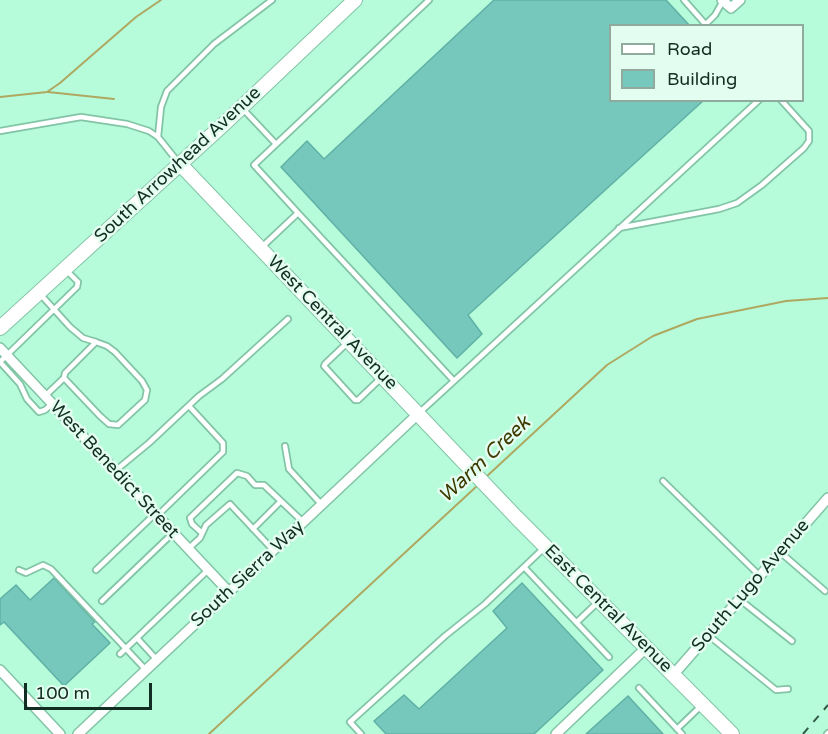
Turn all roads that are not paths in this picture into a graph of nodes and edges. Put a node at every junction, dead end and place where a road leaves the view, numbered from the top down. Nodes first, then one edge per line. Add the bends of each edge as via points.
1 (272, 0) edge
2 (355, 0) edge
3 (429, 0) edge
4 (684, 0) edge
5 (740, 0) edge
6 (725, 3) edge
7 (706, 24) edge
8 (708, 24) edge
9 (757, 102) edge
10 (783, 102) edge
11 (241, 108) junction
12 (0, 131) edge
13 (158, 137) junction
14 (276, 144) junction
15 (180, 164) junction
16 (298, 213) junction
17 (619, 228) junction
18 (261, 248) junction
19 (65, 268) junction
20 (39, 293) junction
21 (54, 310) junction
22 (288, 319) dead end
23 (0, 328) edge
24 (349, 341) junction
25 (96, 342) junction
26 (0, 348) edge
27 (2, 360) edge
28 (382, 376) junction
29 (64, 378) junction
30 (454, 381) junction
31 (45, 396) junction
32 (52, 404) junction
33 (189, 406) junction
34 (418, 414) junction
35 (285, 446) dead end
36 (115, 471) junction
37 (663, 481) dead end
38 (484, 483) joint
39 (281, 501) junction
40 (827, 502) edge
41 (322, 505) junction
42 (156, 515) junction
43 (303, 522) junction
44 (254, 529) junction
45 (173, 533) junction
46 (202, 533) junction
47 (546, 546) junction
48 (188, 549) junction
49 (273, 551) junction
50 (780, 552) junction
51 (524, 567) junction
52 (19, 570) dead end
53 (96, 570) dead end
54 (208, 570) junction
55 (760, 576) junction
56 (825, 591) dead end
57 (229, 592) junction
58 (740, 599) junction
59 (600, 600) junction
60 (102, 601) dead end
61 (577, 622) junction
62 (708, 635) junction
63 (137, 638) junction
64 (792, 641) dead end
65 (647, 647) junction
66 (126, 648) junction
67 (120, 654) dead end
68 (609, 657) dead end
69 (157, 660) junction
70 (0, 670) edge
71 (146, 670) junction
72 (674, 674) junction
73 (639, 688) dead end
74 (788, 689) dead end
75 (703, 704) junction
76 (677, 729) junction
77 (60, 734) edge
78 (78, 734) edge
79 (361, 734) edge
80 (556, 734) edge
81 (682, 734) edge
82 (732, 734) edge

1 - 13 lane via 214,44 167,91
2 - 11 street, South Arrowhead Avenue
3 - 14 lane
4 - 7 lane
5 - 6 street
6 - 8 lane
9 - 17 lane
10 - 17 lane via 809,131 809,141 762,185 737,203 718,209
11 - 14 lane
11 - 15 street, South Arrowhead Avenue
12 - 13 lane via 81,117 127,124
13 - 15 lane
14 - 16 lane via 254,165
15 - 18 street, West Central Avenue
15 - 19 street, South Arrowhead Avenue
16 - 18 lane
16 - 30 lane
17 - 30 lane
18 - 24 street, West Central Avenue
19 - 20 street, South Arrowhead Avenue
19 - 21 lane via 79,285
20 - 21 lane
20 - 23 street, South Arrowhead Avenue
21 - 25 lane via 83,338
21 - 27 lane
22 - 33 lane
24 - 28 street, West Central Avenue
24 - 28 lane via 324,366 356,400
25 - 29 lane
25 - 29 lane via 115,352 142,381 147,390 145,400 118,425 109,424
26 - 27 street, West Benedict Street
27 - 31 street, West Benedict Street
27 - 32 lane via 39,412
28 - 34 street, West Central Avenue
29 - 31 lane
30 - 34 lane
31 - 32 street, West Benedict Street
32 - 36 street, West Benedict Street
33 - 36 lane
33 - 42 lane via 223,442 223,452
34 - 38 street, West Central Avenue
34 - 41 street, South Sierra Way
35 - 41 lane via 289,469
36 - 42 street, West Benedict Street
37 - 55 lane
38 - 47 street, East Central Avenue
39 - 43 lane
39 - 44 lane
39 - 46 lane via 264,485 255,485 247,476 237,473 190,518
40 - 50 street, South Lugo Avenue
41 - 43 street, South Sierra Way
42 - 45 street, West Benedict Street
42 - 53 lane
43 - 49 street, South Sierra Way
44 - 46 lane via 230,504
44 - 49 lane
45 - 48 street, West Benedict Street
45 - 60 lane
46 - 48 lane
47 - 51 lane
47 - 59 street, East Central Avenue
48 - 54 street, West Benedict Street
49 - 57 street, South Sierra Way
50 - 55 street, South Lugo Avenue
50 - 56 lane
51 - 61 lane
51 - 79 lane via 350,722
52 - 66 lane via 26,573 43,565 51,569
54 - 57 street, West Benedict Street
54 - 63 lane
55 - 58 street, South Lugo Avenue
57 - 69 street, South Sierra Way
58 - 62 street, South Lugo Avenue
58 - 64 lane
59 - 61 lane
59 - 65 street, East Central Avenue
61 - 68 lane
62 - 72 street, South Lugo Avenue
62 - 74 lane via 776,690
63 - 66 lane
63 - 69 lane
65 - 72 street, East Central Avenue
65 - 80 street
66 - 67 lane
66 - 71 lane
69 - 71 street, South Sierra Way
70 - 77 street
71 - 78 street, South Sierra Way
72 - 75 street, East Central Avenue
73 - 76 lane
75 - 76 lane
75 - 82 street, East Central Avenue
76 - 81 lane

